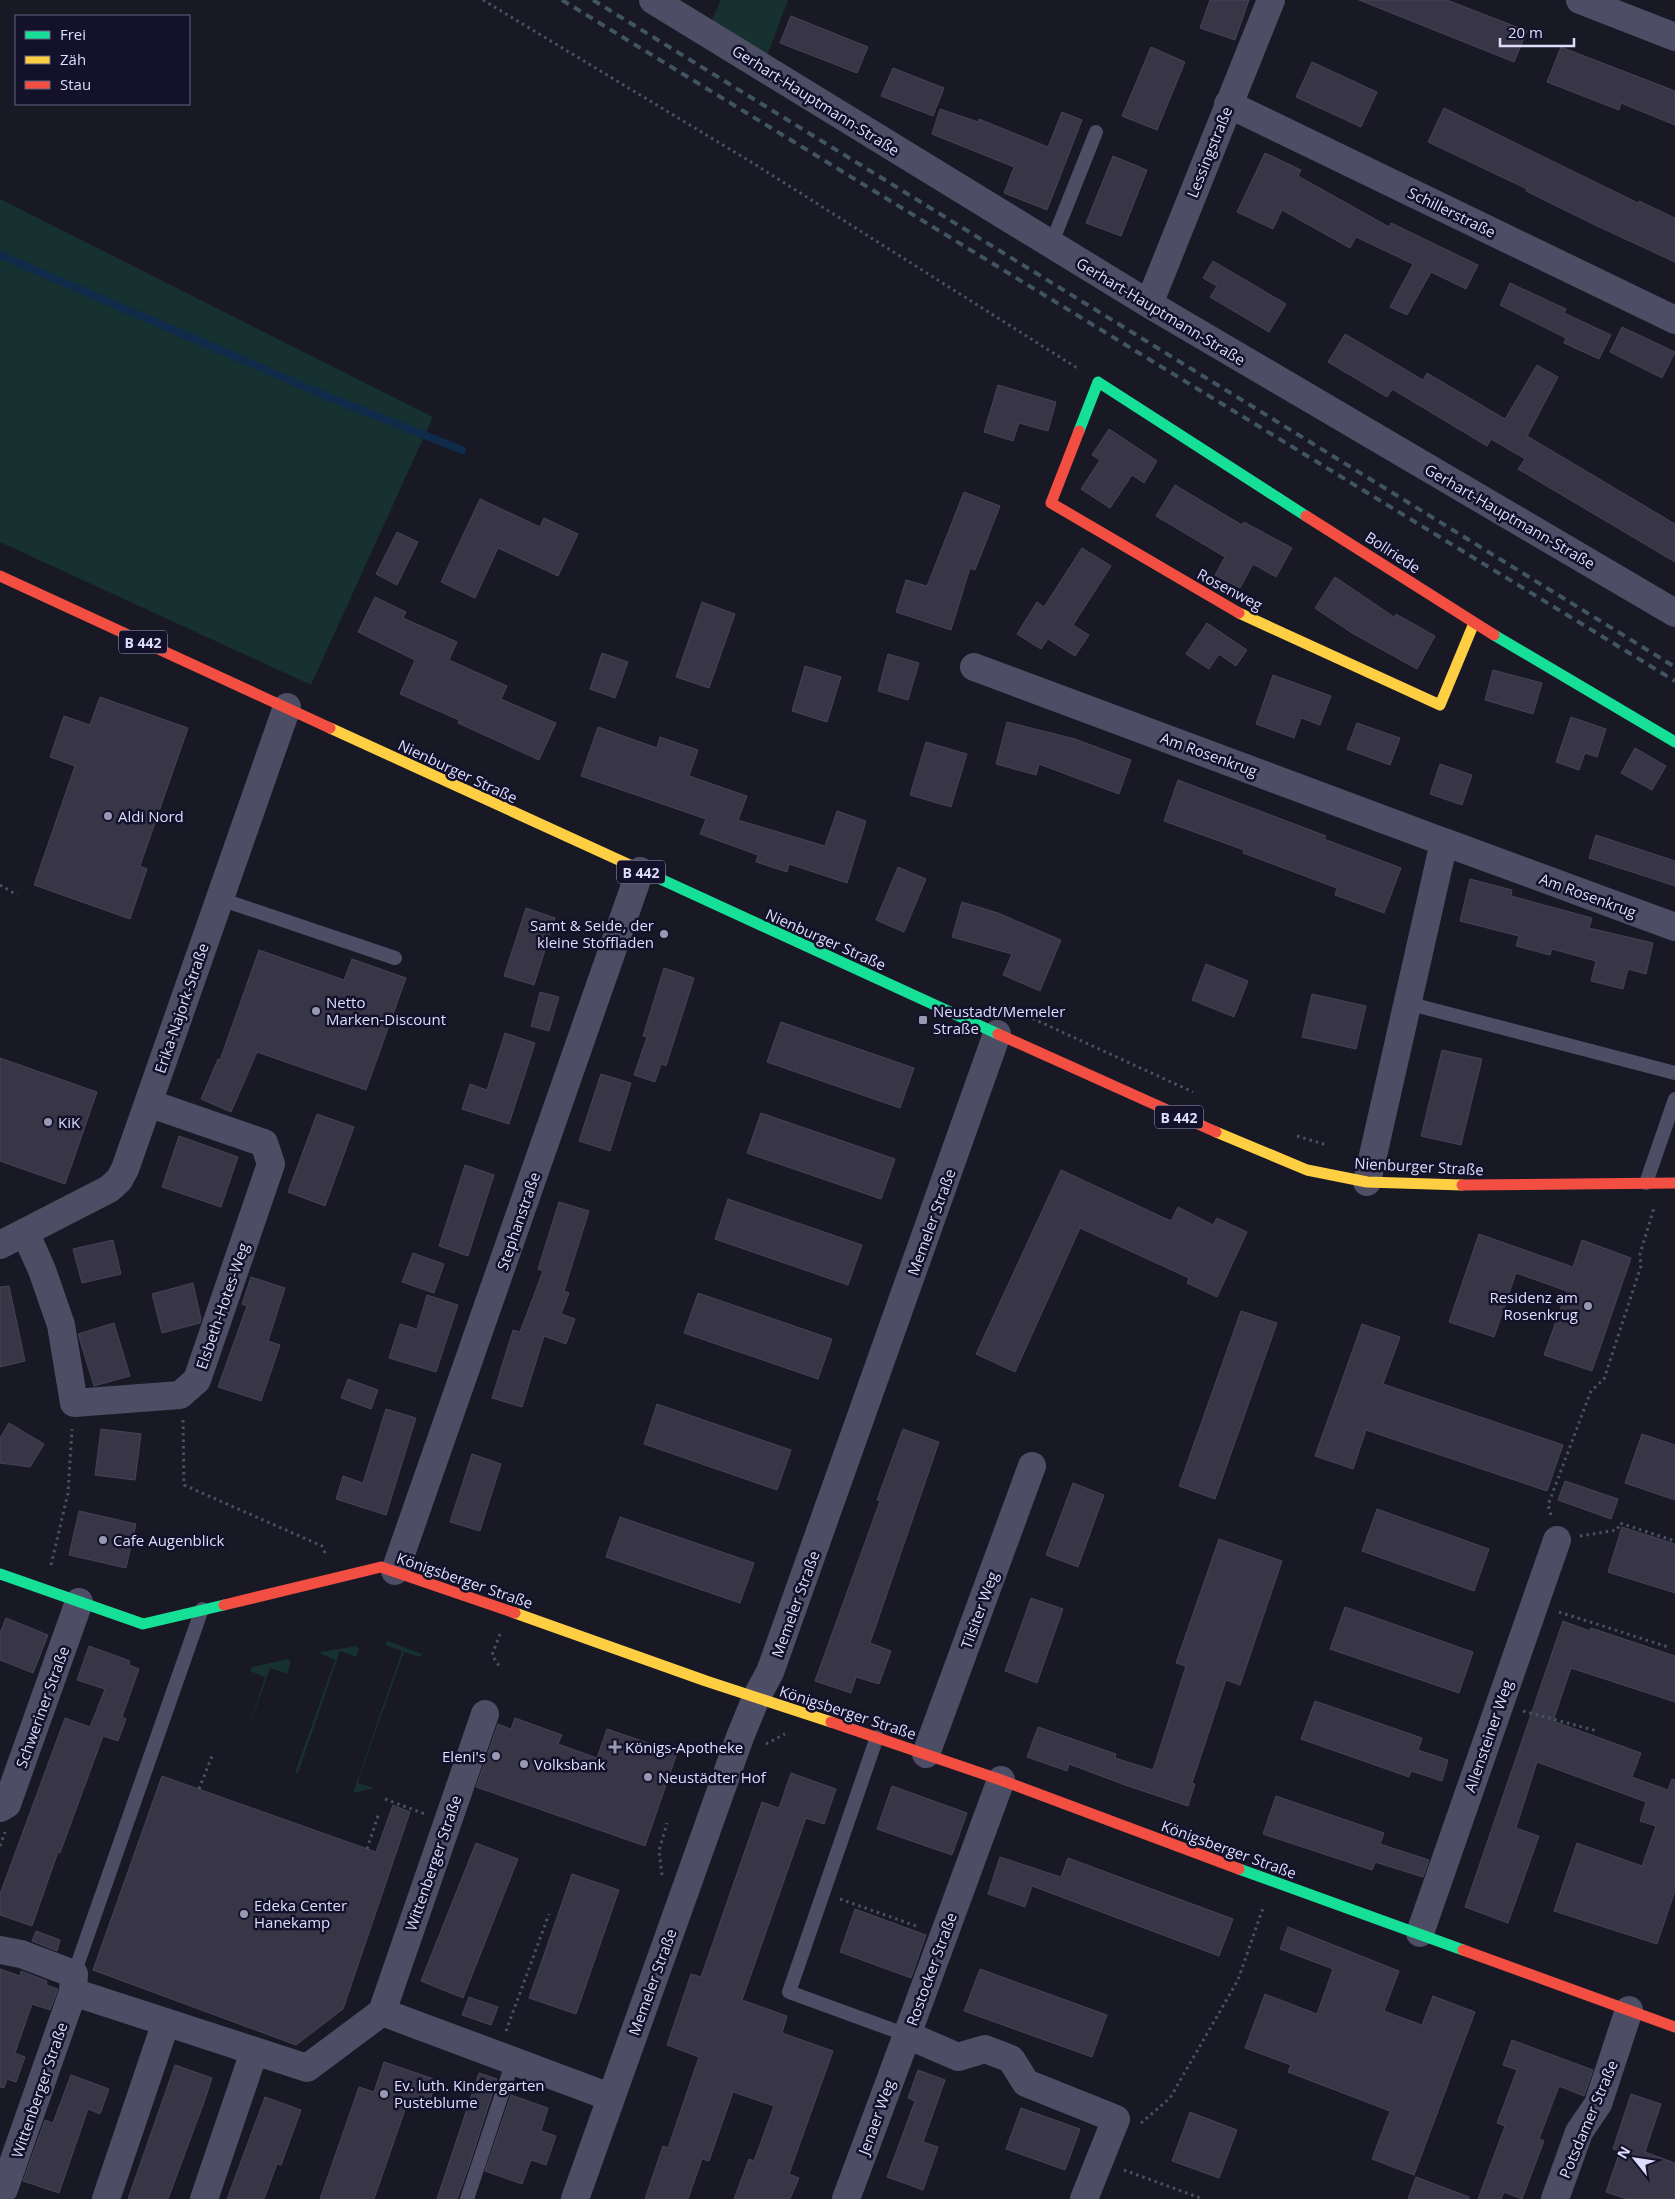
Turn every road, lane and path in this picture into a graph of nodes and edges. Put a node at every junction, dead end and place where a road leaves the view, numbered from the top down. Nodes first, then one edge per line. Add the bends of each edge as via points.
1 (483, 0) edge
2 (653, 0) edge
3 (1271, 0) edge
4 (1580, 0) edge
5 (1632, 10) edge
6 (1675, 37) edge
7 (1228, 104) junction
8 (1096, 132) dead end
9 (1051, 244) junction
10 (1149, 304) junction
11 (1675, 320) edge
12 (1098, 382) junction
13 (0, 576) edge
14 (1675, 613) edge
15 (1474, 623) junction
16 (974, 667) dead end
17 (287, 708) junction
18 (1675, 742) edge
19 (1444, 842) junction
20 (640, 871) junction
21 (0, 885) edge
22 (17, 895) dead end
23 (220, 899) junction
24 (1675, 927) edge
25 (395, 958) dead end
26 (997, 1002) dead end
27 (1407, 1003) junction
28 (997, 1034) junction
29 (1675, 1073) edge
30 (1195, 1093) dead end
31 (1675, 1099) edge
32 (148, 1102) junction
33 (1292, 1134) dead end
34 (1369, 1171) junction
35 (1675, 1183) edge
36 (1646, 1184) junction
37 (1661, 1184) junction
38 (25, 1232) junction
39 (0, 1245) edge
40 (180, 1395) junction
41 (74, 1403) junction
42 (1032, 1466) dead end
43 (1557, 1540) junction
44 (1675, 1541) edge
45 (395, 1571) junction
46 (0, 1574) edge
47 (334, 1578) junction
48 (46, 1590) junction
49 (79, 1602) junction
50 (1534, 1604) junction
51 (202, 1609) junction
52 (508, 1610) junction
53 (1668, 1647) dead end
54 (501, 1669) dead end
55 (756, 1698) junction
56 (1499, 1704) junction
57 (485, 1714) dead end
58 (1597, 1731) dead end
59 (877, 1737) junction
60 (715, 1741) dead end
61 (690, 1754) dead end
62 (926, 1754) junction
63 (212, 1756) dead end
64 (1001, 1780) junction
65 (199, 1789) dead end
66 (385, 1799) dead end
67 (0, 1808) edge
68 (379, 1813) dead end
69 (446, 1822) junction
70 (667, 1823) dead end
71 (367, 1848) dead end
72 (662, 1876) dead end
73 (1272, 1881) junction
74 (823, 1893) junction
75 (549, 1914) dead end
76 (1420, 1933) junction
77 (944, 1935) junction
78 (0, 1950) edge
79 (74, 1983) junction
80 (1629, 2010) junction
81 (382, 2012) junction
82 (166, 2022) junction
83 (1675, 2026) edge
84 (907, 2035) junction
85 (254, 2052) junction
86 (505, 2058) junction
87 (610, 2097) junction
88 (1134, 2129) dead end
89 (1098, 2160) junction
90 (4, 2189) dead end
91 (106, 2199) edge
92 (204, 2199) edge
93 (467, 2199) edge
94 (575, 2199) edge
95 (846, 2199) edge
96 (1084, 2199) edge
97 (1203, 2199) edge
98 (1555, 2199) edge

1 - 12 path via 756,165
2 - 9 street, Gerhart-Hauptmann-Straße
3 - 7 street, Lessingstraße
4 - 5 street
5 - 6 street
7 - 10 street, Lessingstraße
7 - 11 street, Schillerstraße
8 - 9 lane
9 - 10 street, Gerhart-Hauptmann-Straße
10 - 14 street, Gerhart-Hauptmann-Straße
12 - 15 street, Bollriede
12 - 15 street, Rosenweg via 1050,503 1231,608 1440,705
13 - 17 street, Nienburger Straße / B 442
15 - 18 street, Bollriede
16 - 19 street, Am Rosenkrug
17 - 20 street, Nienburger Straße / B 442
17 - 23 street, Erika-Najork-Straße
19 - 24 street, Am Rosenkrug
19 - 27 street
20 - 28 street, Nienburger Straße / B 442
20 - 45 street, Stephanstraße
21 - 22 path
23 - 25 lane
23 - 32 street, Erika-Najork-Straße
26 - 30 path
27 - 29 lane
27 - 34 street
28 - 34 street, Nienburger Straße / B 442 via 1188,1121 1307,1170
28 - 55 street, Memeler Straße via 770,1672
31 - 36 lane
32 - 38 street, Erika-Najork-Straße via 119,1180 109,1189
32 - 40 street, Elsbeth-Hotes-Weg via 264,1143 271,1164 197,1380
33 - 34 path
34 - 36 street, Nienburger Straße / B 442 via 1456,1185
35 - 37 street, Nienburger Straße / B 442
36 - 37 street, Nienburger Straße / B 442
37 - 43 path via 1640,1254 1641,1266 1604,1379 1591,1391 1548,1505
38 - 39 street, Erika-Najork-Straße
38 - 41 street via 42,1270 60,1325
40 - 41 street
40 - 47 path via 184,1485 322,1546
41 - 48 path via 68,1493
42 - 62 street, Tilsiter Weg
43 - 44 path via 1617,1530 1620,1523
43 - 50 street, Allensteiner Weg
45 - 47 street, Königsberger Straße via 382,1567
45 - 52 street, Königsberger Straße
46 - 48 street, Königsberger Straße
47 - 51 street, Königsberger Straße
48 - 49 street, Königsberger Straße
49 - 51 street, Königsberger Straße via 143,1624
49 - 67 street, Schweriner Straße via 7,1804
50 - 53 path
50 - 56 street, Allensteiner Weg
51 - 79 lane
52 - 54 path via 492,1655
52 - 55 street, Königsberger Straße
55 - 59 street, Königsberger Straße
55 - 87 street, Memeler Straße
56 - 58 path
56 - 76 street, Allensteiner Weg
57 - 69 street, Wittenberger Straße
59 - 62 street, Königsberger Straße
59 - 74 lane
60 - 61 path
62 - 64 street, Königsberger Straße
63 - 65 path
64 - 73 street, Königsberger Straße
64 - 77 street, Rostocker Straße
66 - 69 path
68 - 71 path
69 - 81 street, Wittenberger Straße
70 - 72 path via 659,1851
73 - 76 street, Königsberger Straße
73 - 88 path via 1238,1980 1170,2098
74 - 77 path
74 - 84 lane via 789,1992
75 - 86 path
76 - 80 street, Königsberger Straße
77 - 84 street, Rostocker Straße
78 - 79 street via 21,1954
79 - 82 street
79 - 90 street, Wittenberger Straße
80 - 83 street, Königsberger Straße
80 - 98 street, Potsdamer Straße via 1598,2104 1579,2132
81 - 85 street via 307,2068
81 - 86 street
82 - 85 street
82 - 91 street
84 - 89 street, Rostocker Straße via 958,2057 985,2049 1011,2059 1026,2083 1116,2119
84 - 95 street, Jenaer Weg
85 - 92 street
86 - 87 street
86 - 93 lane
87 - 94 street, Memeler Straße
89 - 96 street
89 - 97 path

